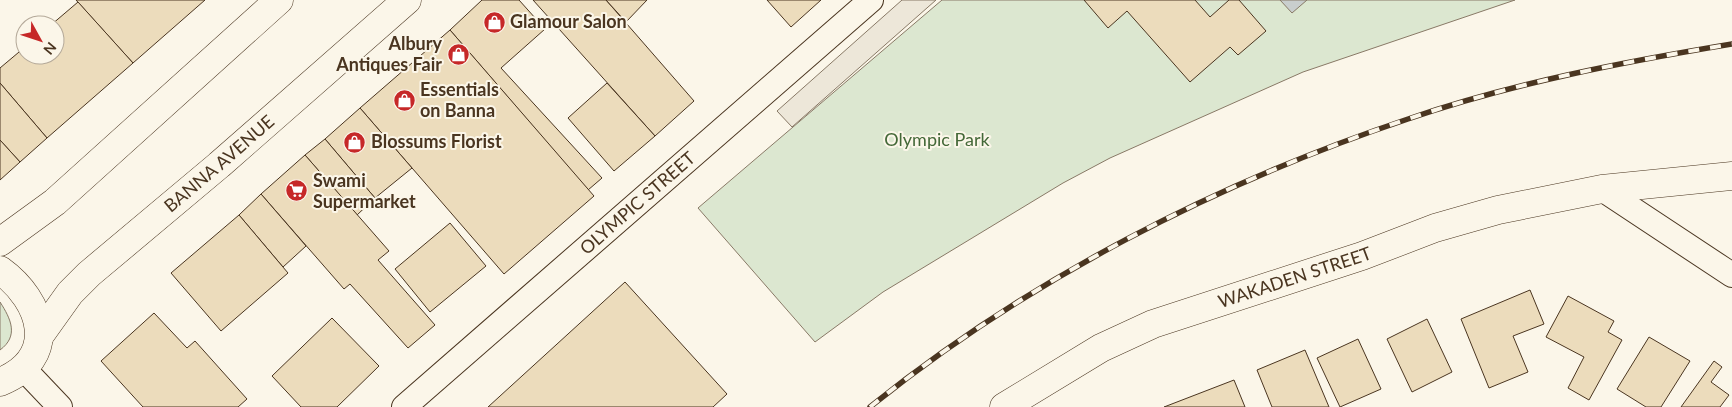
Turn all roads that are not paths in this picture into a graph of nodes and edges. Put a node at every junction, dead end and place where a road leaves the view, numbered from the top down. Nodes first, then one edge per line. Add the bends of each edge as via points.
1 (279, 0) edge
2 (406, 0) edge
3 (871, 0) edge
4 (1732, 176) edge
5 (1602, 189) junction
6 (0, 242) edge
7 (0, 270) edge
8 (1732, 275) edge
9 (40, 335) junction
10 (23, 368) junction
11 (0, 382) edge
12 (60, 407) edge
13 (404, 407) edge
14 (1004, 407) edge

1 - 6 main road via 55,202
2 - 9 main road, BANNA AVENUE via 219,165 89,274 54,312
3 - 13 street, OLYMPIC STREET
4 - 5 main road, WAKADEN STREET
5 - 8 street
5 - 14 main road, WAKADEN STREET via 1498,210 1435,228 1362,256 1153,324 1101,348
7 - 9 main road via 25,293 37,317
9 - 10 main road, BANNA AVENUE via 37,347
10 - 11 main road
10 - 12 street

